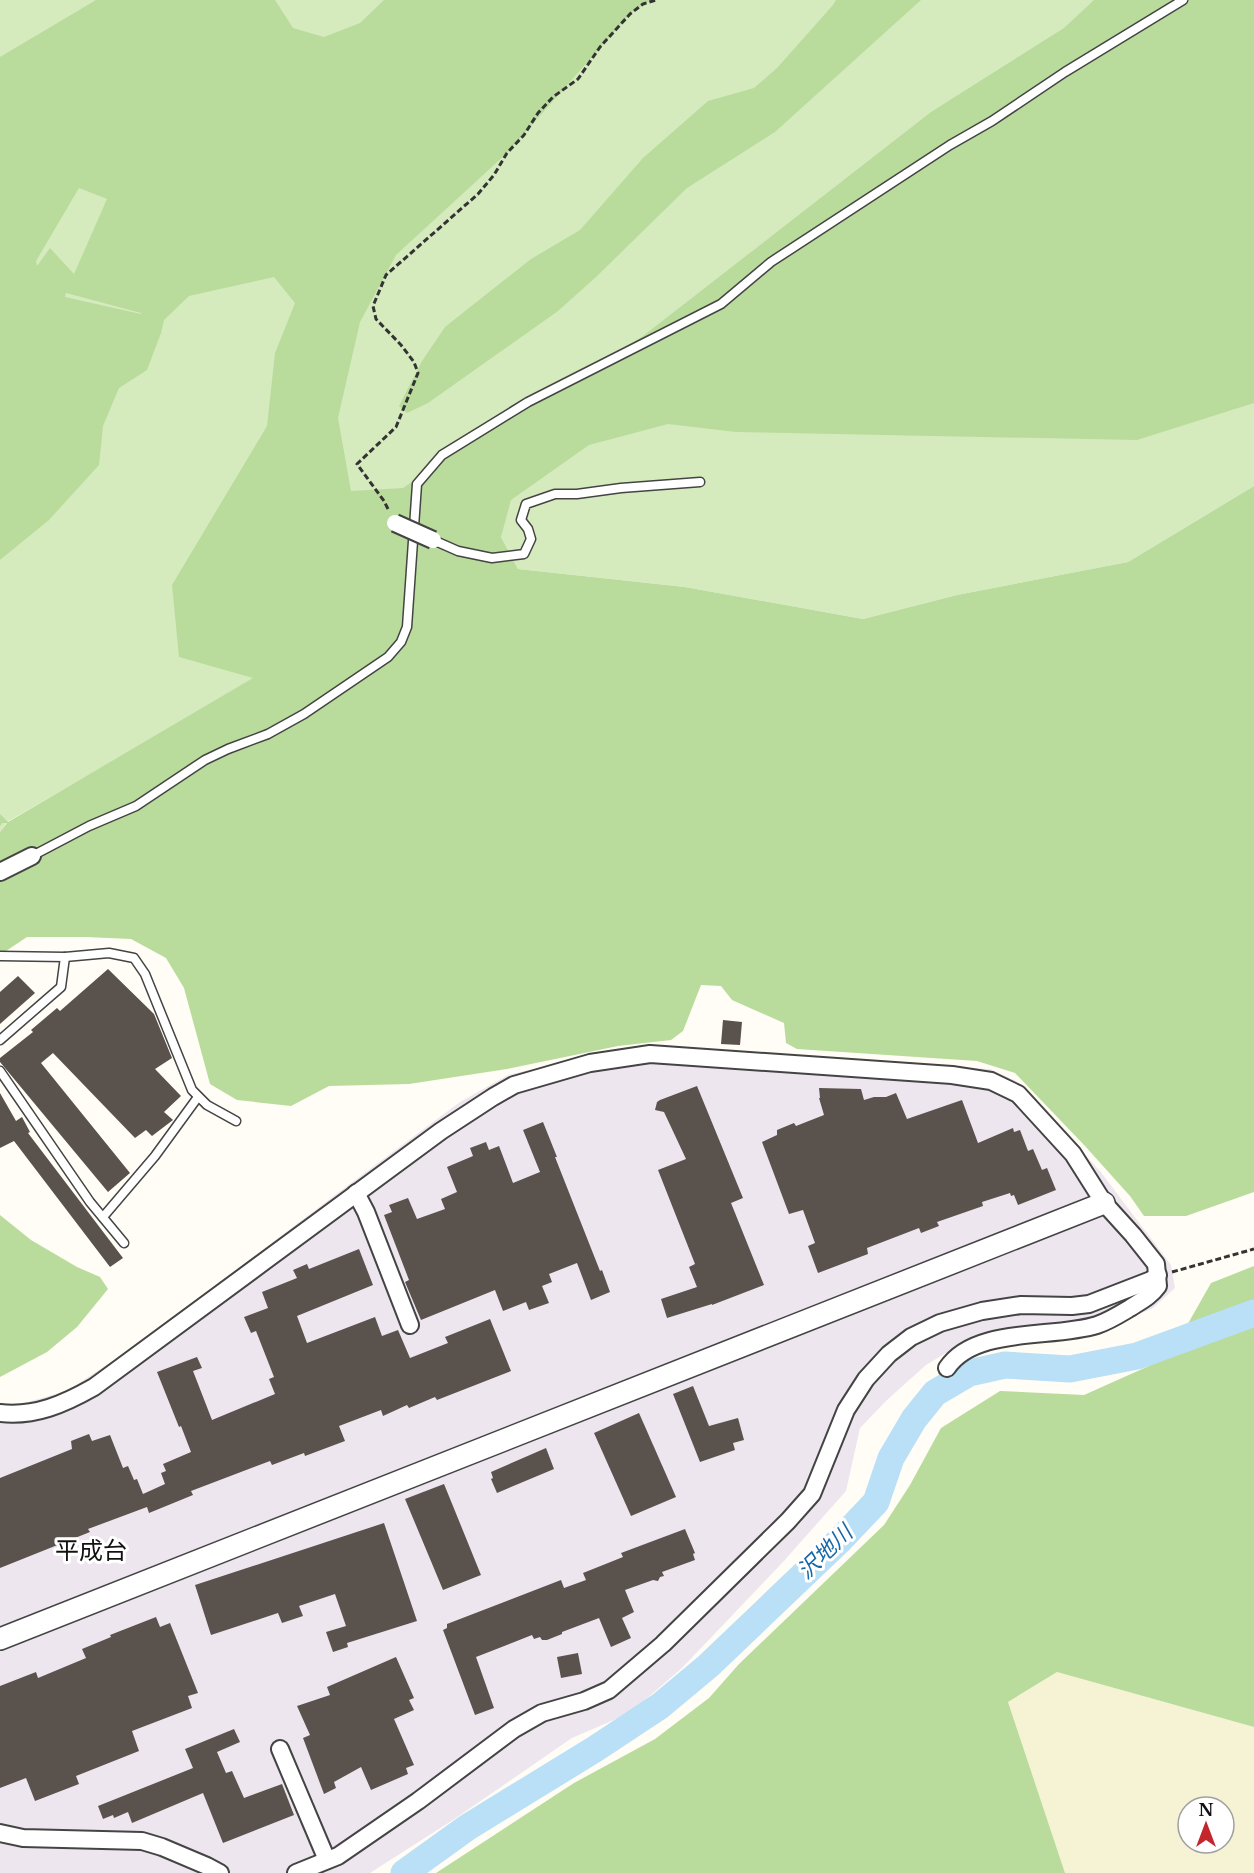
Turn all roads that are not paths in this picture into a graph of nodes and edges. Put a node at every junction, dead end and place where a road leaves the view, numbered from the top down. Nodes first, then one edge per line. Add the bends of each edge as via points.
1 (1183, 0) edge
2 (700, 482) dead end
3 (395, 523) road end
4 (433, 540) joint
5 (32, 856) joint
6 (0, 872) edge
7 (0, 956) edge
8 (65, 957) junction
9 (0, 1040) edge
10 (0, 1071) edge
11 (198, 1097) junction
12 (236, 1121) dead end
13 (356, 1193) junction
14 (1104, 1203) junction
15 (103, 1217) junction
16 (124, 1243) dead end
17 (1158, 1275) junction
18 (410, 1325) dead end
19 (947, 1368) dead end
20 (0, 1413) edge
21 (0, 1639) edge
22 (280, 1749) dead end
23 (0, 1833) edge
24 (327, 1860) junction
25 (220, 1873) edge
26 (296, 1873) edge

1 - 5 lane via 771,261 721,304 528,402 442,455 417,484 407,627 388,657 286,724 205,760 136,806
2 - 4 lane via 555,495 526,504 521,520 531,539 524,554 492,558 458,551
3 - 4 street, bridge
5 - 6 street
7 - 8 lane
8 - 9 lane via 61,987
8 - 11 lane via 109,953 134,958 145,974
10 - 15 lane
11 - 12 lane
11 - 15 lane
13 - 14 street via 441,1131 514,1085 590,1063 675,1054 990,1081 1018,1094 1073,1154
13 - 18 street
13 - 20 street via 94,1387 47,1410
14 - 17 street via 1156,1264
14 - 21 street
15 - 16 lane
17 - 19 street via 1158,1286 1152,1295 1098,1325 975,1345 953,1359
17 - 24 street via 1089,1304 1021,1305 982,1311 940,1323 911,1337 866,1379 846,1410 812,1494 663,1644 609,1690 542,1713 514,1729 418,1801
22 - 24 street
23 - 25 street via 23,1838 142,1841
24 - 26 street

